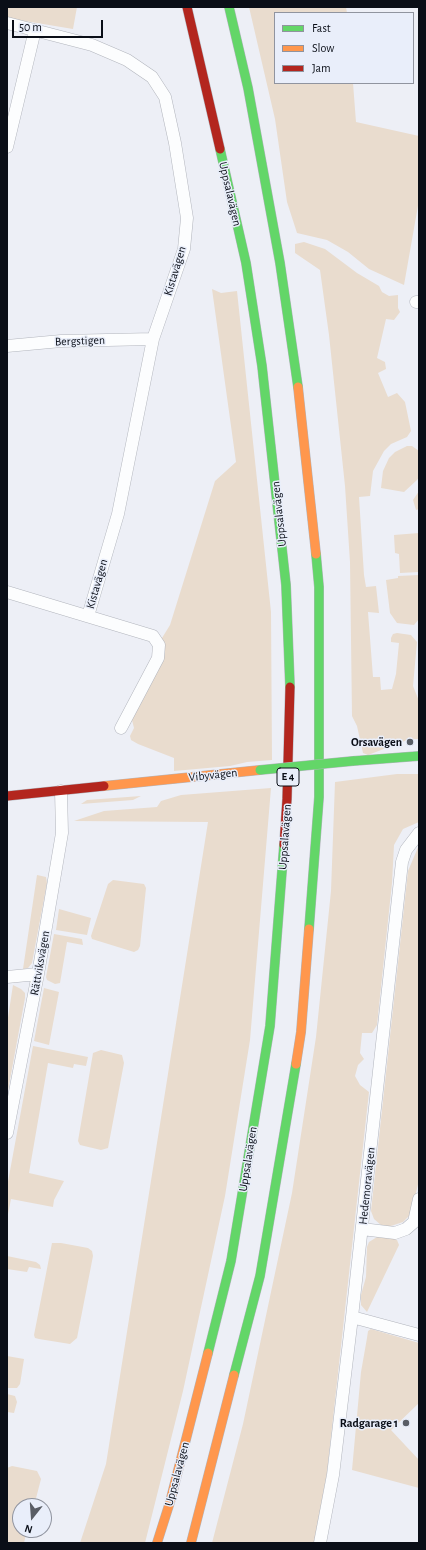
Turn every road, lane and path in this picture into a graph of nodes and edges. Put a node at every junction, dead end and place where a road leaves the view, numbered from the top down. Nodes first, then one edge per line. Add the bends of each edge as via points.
1 (188, 7) edge
2 (229, 7) edge
3 (7, 23) edge
4 (35, 30) junction
5 (7, 147) edge
6 (153, 339) junction
7 (7, 346) edge
8 (7, 592) edge
9 (88, 616) junction
10 (121, 728) dead end
11 (419, 756) edge
12 (60, 791) junction
13 (7, 796) edge
14 (419, 832) edge
15 (38, 974) junction
16 (7, 977) edge
17 (7, 1133) edge
18 (419, 1199) edge
19 (362, 1229) junction
20 (352, 1318) junction
21 (419, 1335) edge
22 (157, 1543) edge
23 (191, 1543) edge
24 (320, 1543) edge

1 - 22 main road, Uppsalavägen / E 4 via 246,263 262,366 286,586 290,692 287,799 270,1026 231,1261 170,1502
2 - 23 main road via 248,88 280,263 296,369 320,587 319,789 301,1032 261,1268
3 - 4 street, Kistavägen
4 - 5 street
4 - 6 street, Kistavägen via 92,45 127,60 152,77 164,97 175,143 187,218 184,249
6 - 7 street, Bergstigen
6 - 9 street, Kistavägen via 120,506
8 - 9 street
9 - 10 street via 153,636 159,645 158,658
11 - 12 main road, Vibyvägen, bridge
12 - 13 main road, Vibyvägen
12 - 15 street, Rättviksvägen via 62,833
14 - 19 street, Hedemoravägen via 406,850 402,862
15 - 16 street
15 - 17 street, Rättviksvägen
18 - 19 street via 414,1222 406,1229 395,1233
19 - 20 street, Hedemoravägen
20 - 21 street
20 - 24 street, Hedemoravägen via 333,1475

